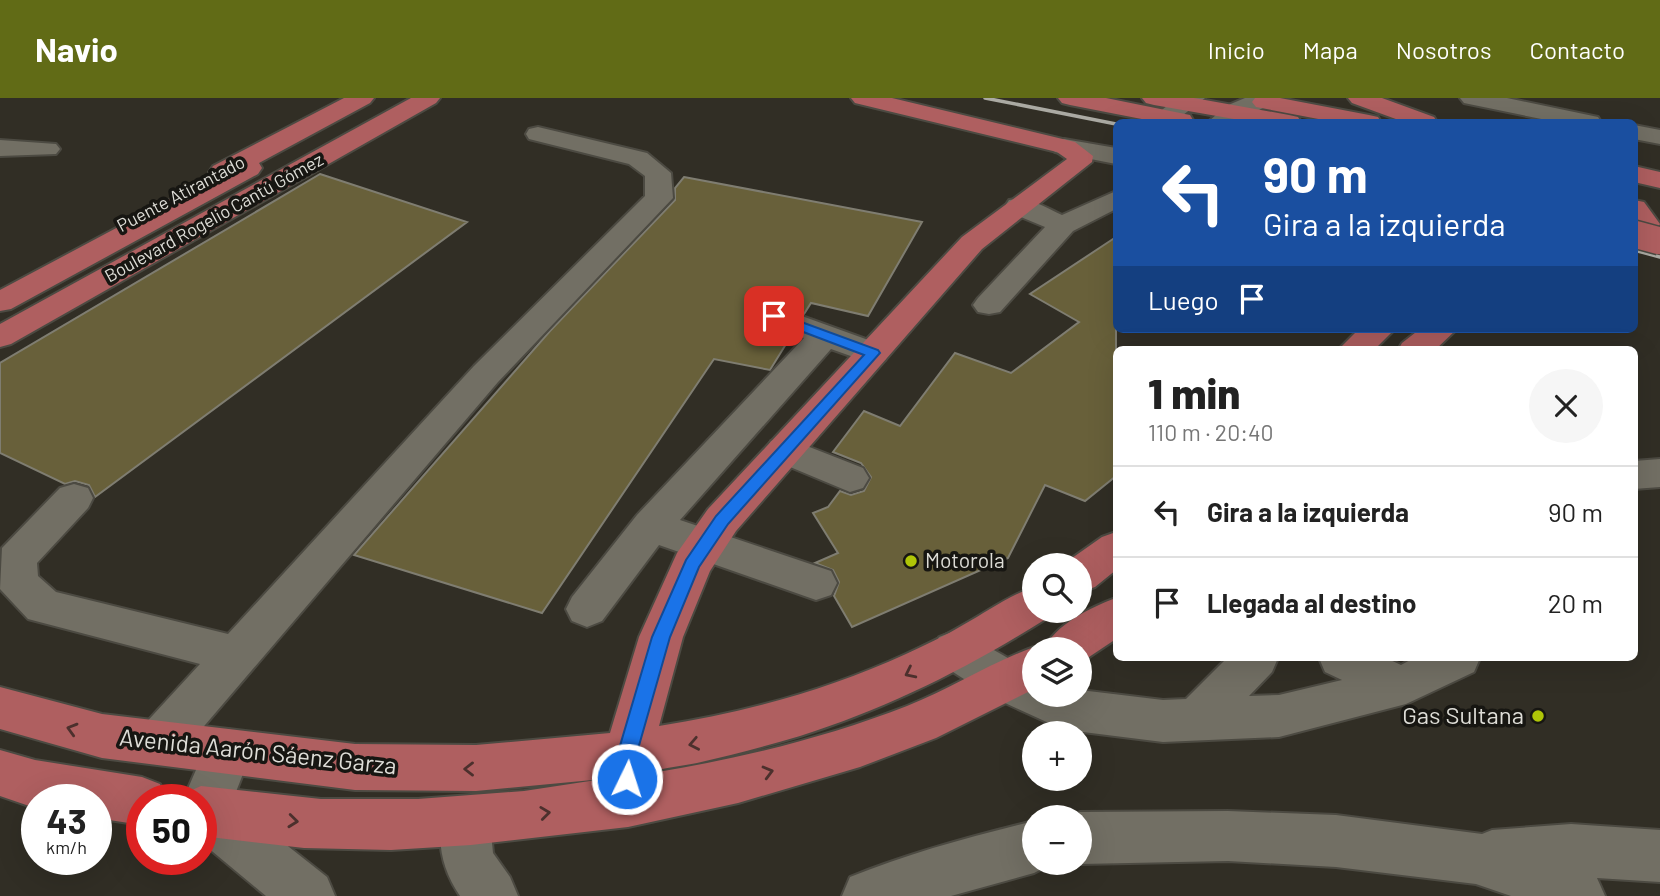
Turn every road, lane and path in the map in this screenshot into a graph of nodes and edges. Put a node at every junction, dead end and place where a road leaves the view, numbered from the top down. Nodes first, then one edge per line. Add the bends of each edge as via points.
1 (362, 98) edge
2 (380, 98) edge
3 (399, 98) edge
4 (428, 98) edge
5 (863, 98) edge
6 (1070, 98) edge
7 (1360, 98) edge
8 (1472, 98) edge
9 (1244, 106) edge
10 (1178, 108) edge
11 (1281, 119) edge
12 (1346, 119) edge
13 (1417, 119) edge
14 (1574, 119) edge
15 (1638, 133) edge
16 (538, 134) dead end
17 (1660, 138) edge
18 (1064, 146) junction
19 (0, 148) edge
20 (47, 149) dead end
21 (1113, 155) edge
22 (1638, 175) edge
23 (1660, 180) edge
24 (1113, 200) edge
25 (1019, 206) junction
26 (1638, 213) edge
27 (1063, 225) junction
28 (1660, 231) edge
29 (1638, 232) edge
30 (1638, 234) edge
31 (1638, 235) edge
32 (1660, 241) edge
33 (1660, 254) edge
34 (1638, 257) edge
35 (0, 289) edge
36 (0, 302) edge
37 (989, 305) dead end
38 (0, 313) edge
39 (774, 316) dead end
40 (1374, 333) edge
41 (1436, 333) edge
42 (826, 334) junction
43 (0, 337) edge
44 (1359, 346) edge
45 (1419, 346) edge
46 (873, 353) junction
47 (784, 450) junction
48 (1660, 473) edge
49 (1638, 475) edge
50 (850, 478) dead end
51 (74, 498) dead end
52 (651, 526) junction
53 (705, 545) junction
54 (1113, 550) edge
55 (1092, 566) edge
56 (816, 583) dead end
57 (587, 608) dead end
58 (1022, 612) edge
59 (1113, 618) edge
60 (1084, 637) edge
61 (955, 650) junction
62 (238, 655) junction
63 (1253, 661) edge
64 (1348, 661) edge
65 (1451, 661) edge
66 (1022, 682) edge
67 (1398, 685) junction
68 (1022, 687) edge
69 (1064, 707) edge
70 (0, 708) edge
71 (1186, 720) junction
72 (159, 743) junction
73 (228, 751) junction
74 (0, 773) edge
75 (627, 779) junction
76 (214, 784) edge
77 (126, 798) edge
78 (217, 813) edge
79 (465, 822) junction
80 (217, 823) edge
81 (1092, 838) edge
82 (1022, 850) edge
83 (1660, 856) edge
84 (1476, 858) junction
85 (308, 896) edge
86 (491, 896) edge
87 (869, 896) edge
88 (1578, 896) edge

1 - 35 main road, Puente Atirantado
2 - 36 main road, Boulevard Rogelio Cantú Gómez
3 - 38 main road, Puente Atirantado
4 - 43 main road, Boulevard Rogelio Cantú Gómez
5 - 18 main road
6 - 10 main road
7 - 13 main road
8 - 14 lane
9 - 10 main road
9 - 11 main road
9 - 12 main road
15 - 17 lane
16 - 62 lane via 638,158 658,173 659,198 486,374
18 - 21 lane
18 - 25 main road via 1080,156 1075,167
19 - 20 lane
22 - 23 main road
24 - 27 lane
25 - 27 lane
25 - 46 main road via 972,243
26 - 29 main road via 1646,224
27 - 37 lane
28 - 30 main road
31 - 32 main road, bridge
33 - 34 main road
39 - 42 lane
40 - 44 main road
41 - 45 main road
42 - 46 lane
42 - 52 lane
46 - 47 main road
47 - 50 lane
47 - 53 main road
48 - 49 lane
51 - 62 lane via 16,559 18,583 43,607
52 - 53 lane
52 - 57 lane
53 - 56 lane
53 - 75 main road via 661,637
54 - 55 main road
58 - 61 main road, Avenida Aarón Sáenz Garza
59 - 60 main road
61 - 66 lane
61 -> 75 main road, Avenida Aarón Sáenz Garza via 841,702 701,743
62 - 72 lane
63 - 71 lane via 1202,714
64 - 67 lane
65 - 67 lane
67 - 71 lane via 1279,716
75 -> 68 main road, Avenida Aarón Sáenz Garza via 733,782 833,754
69 - 71 lane
72 -> 70 main road, Avenida Aarón Sáenz Garza via 83,732
72 - 73 main road, Avenida Aarón Sáenz Garza
75 -> 73 main road, Avenida Aarón Sáenz Garza via 355,767
73 - 76 lane
74 - 77 main road via 35,784
79 -> 75 main road, Avenida Aarón Sáenz Garza
78 -> 79 main road, Avenida Aarón Sáenz Garza via 337,825
79 - 86 lane via 468,862
80 - 85 lane
81 - 84 lane via 1322,840
82 - 87 lane
83 - 84 lane via 1571,850
84 - 88 lane

